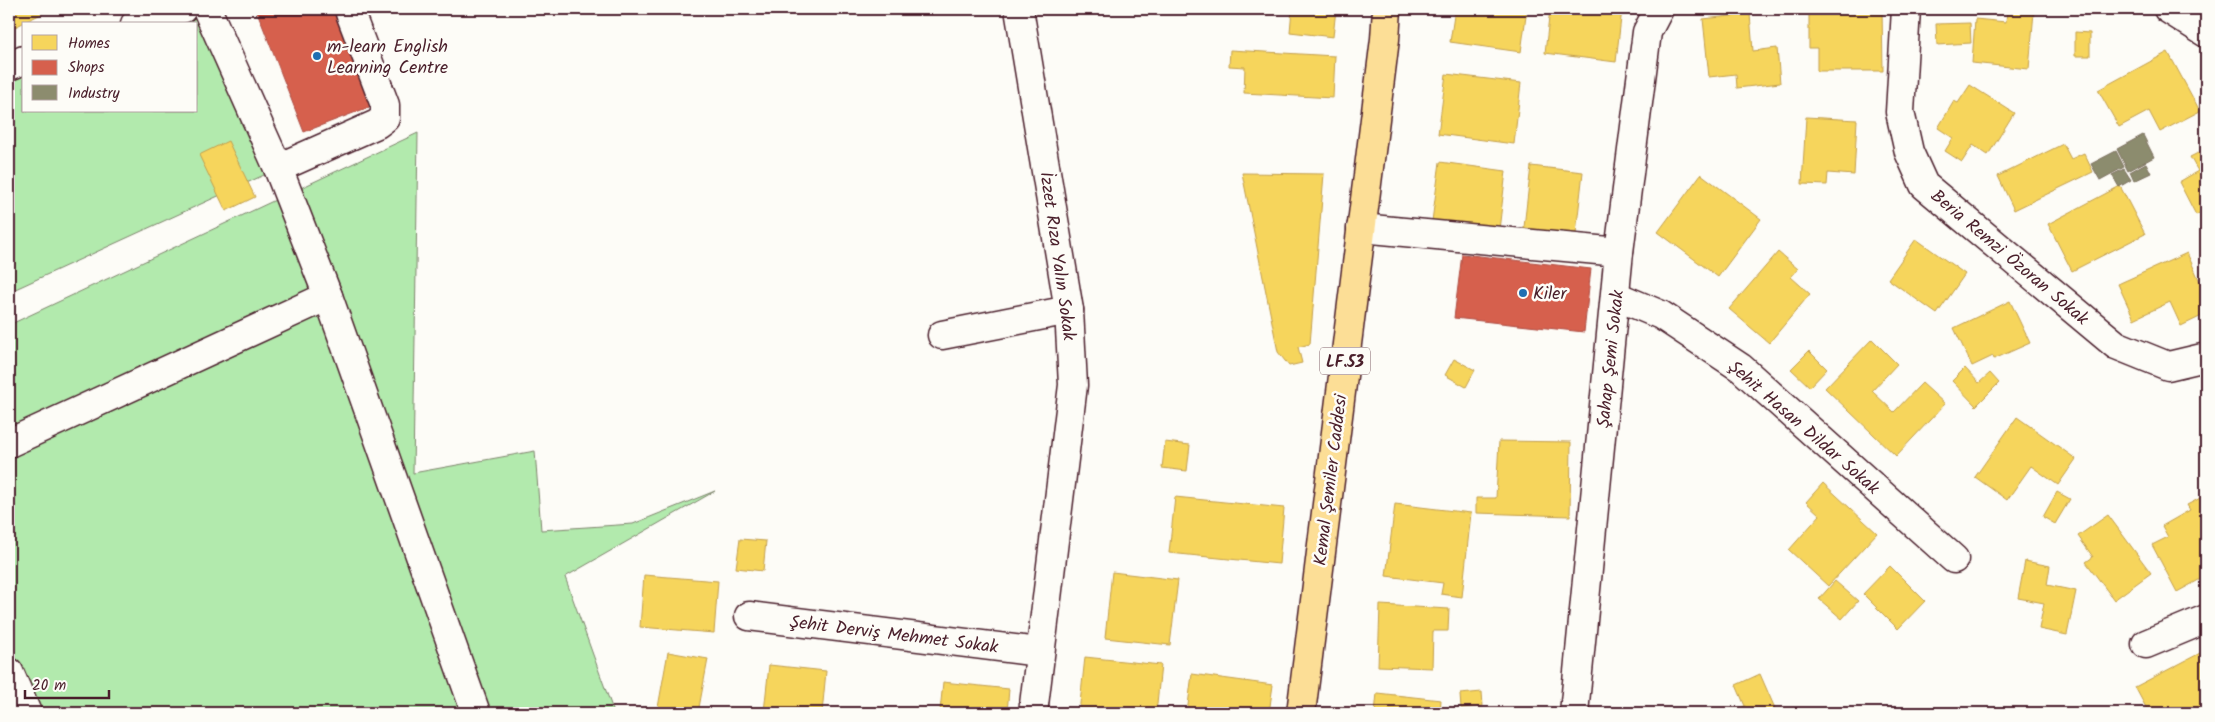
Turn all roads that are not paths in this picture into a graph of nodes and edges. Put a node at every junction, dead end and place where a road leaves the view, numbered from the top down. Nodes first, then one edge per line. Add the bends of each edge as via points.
1 (182, 9) edge
2 (207, 9) edge
3 (1019, 9) edge
4 (1387, 9) edge
5 (1659, 9) edge
6 (1906, 9) edge
7 (2168, 9) edge
8 (350, 13) dead end
9 (141, 22) edge
10 (2206, 33) edge
11 (22, 61) edge
12 (9, 66) edge
13 (278, 168) junction
14 (1361, 228) junction
15 (1619, 252) junction
16 (328, 296) junction
17 (1616, 296) junction
18 (1069, 310) junction
19 (942, 335) dead end
20 (2206, 356) edge
21 (9, 444) edge
22 (1954, 559) dead end
23 (749, 616) dead end
24 (2206, 619) edge
25 (2146, 644) dead end
26 (1039, 652) junction
27 (9, 672) edge
28 (27, 713) edge
29 (476, 713) edge
30 (1033, 713) edge
31 (1302, 713) edge
32 (1574, 713) edge

1 - 9 street
2 - 13 street
3 - 18 street, İzzet Rıza Yalın Sokak
4 - 14 main road, Kemal Şemiler Caddesi / LF.53
5 - 15 street, Şahap Şemi Sokak via 1647,32
6 - 20 street, Beria Remzi Özoran Sokak via 1900,112 1909,152 1924,185 2116,345 2168,366
7 - 10 street
8 - 13 street via 385,105 386,118
11 - 12 street
13 - 16 street
14 - 15 street
14 - 31 main road, Kemal Şemiler Caddesi / LF.53
15 - 17 street, Şahap Şemi Sokak
16 - 21 street
16 - 29 street
17 - 22 street, Şehit Hasan Dildar Sokak via 1661,315 1741,368
17 - 32 street, Şahap Şemi Sokak
18 - 19 street
18 - 26 street, İzzet Rıza Yalın Sokak via 1073,385
23 - 26 street, Şehit Derviş Mehmet Sokak
24 - 25 street
26 - 30 street, İzzet Rıza Yalın Sokak
27 - 28 street

